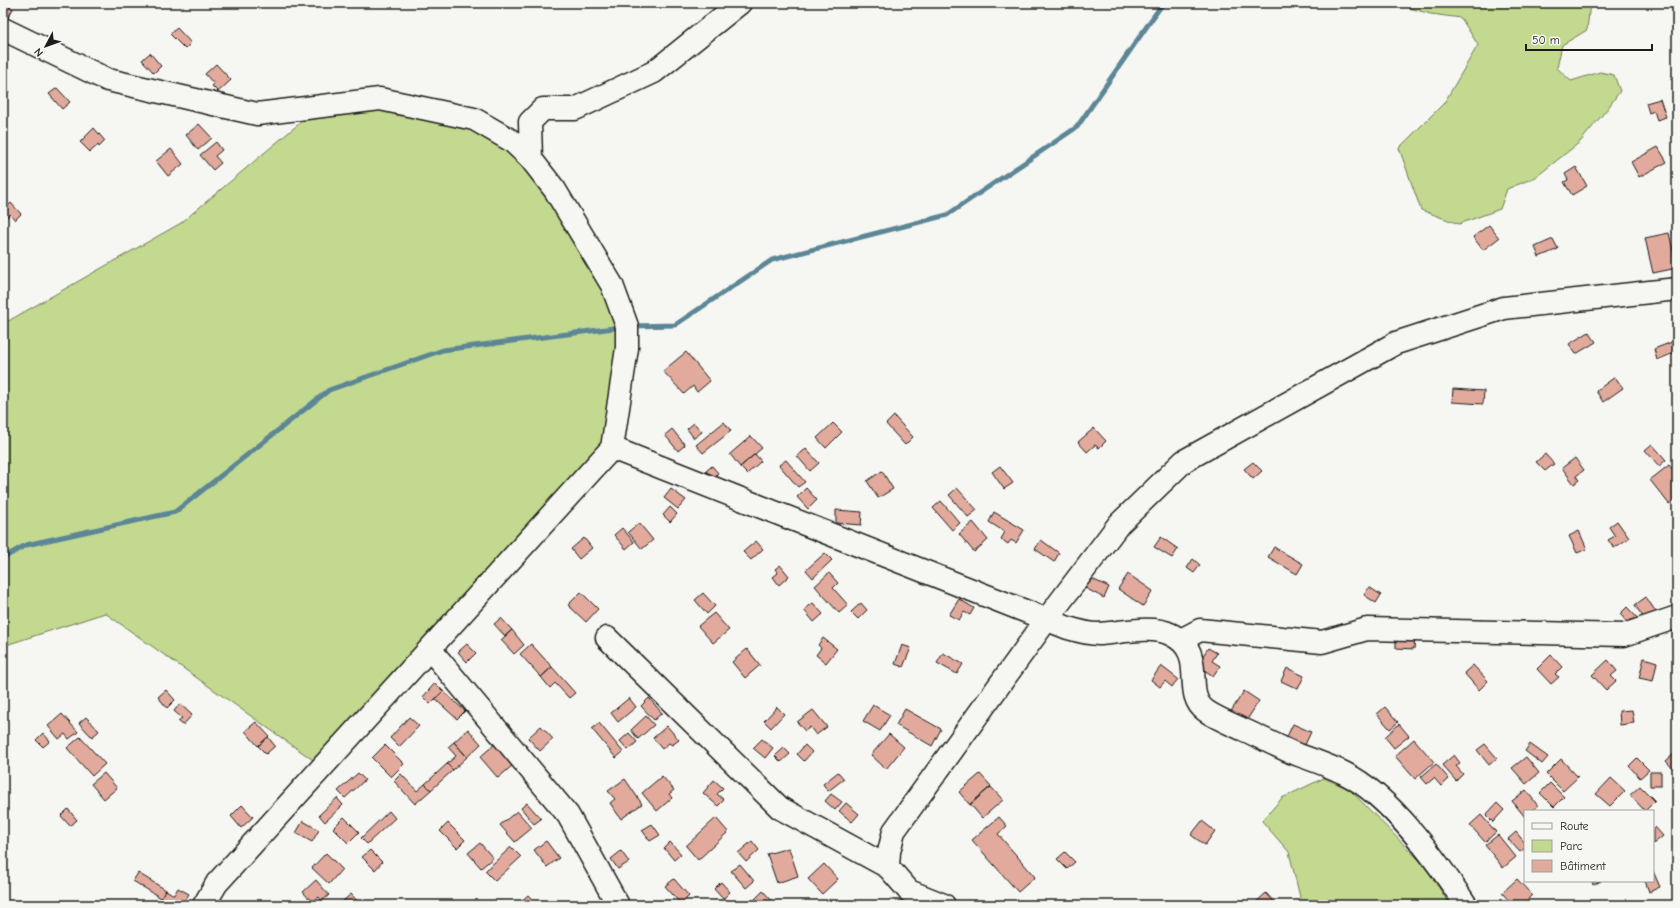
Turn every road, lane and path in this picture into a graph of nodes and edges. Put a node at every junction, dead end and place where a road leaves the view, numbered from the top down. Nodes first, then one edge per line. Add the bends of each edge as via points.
1 (740, 3) edge
2 (3, 29) edge
3 (531, 159) junction
4 (1677, 289) edge
5 (612, 448) junction
6 (1677, 617) edge
7 (1047, 619) junction
8 (607, 638) dead end
9 (1180, 640) junction
10 (430, 649) junction
11 (888, 867) junction
12 (204, 905) edge
13 (618, 905) edge
14 (944, 905) edge
15 (1466, 905) edge

1 - 3 street via 654,72 575,109 543,109 530,122
2 - 3 street via 108,80 257,114 380,99 474,119 512,141
3 - 5 street via 555,190 612,285 627,326 627,348
4 - 7 street via 1504,308 1396,343 1184,461 1119,524
5 - 7 street
5 - 10 street
6 - 9 street via 1624,636 1367,629 1322,642 1200,630
7 - 9 street via 1080,632 1096,634 1161,631
7 - 11 street via 894,831
8 - 11 street via 780,808
9 - 15 street via 1189,651 1193,663 1195,695 1201,707 1216,717 1344,773 1367,787 1390,806 1451,882
10 - 12 street via 217,883
10 - 13 street via 568,816
11 - 14 street via 909,891

